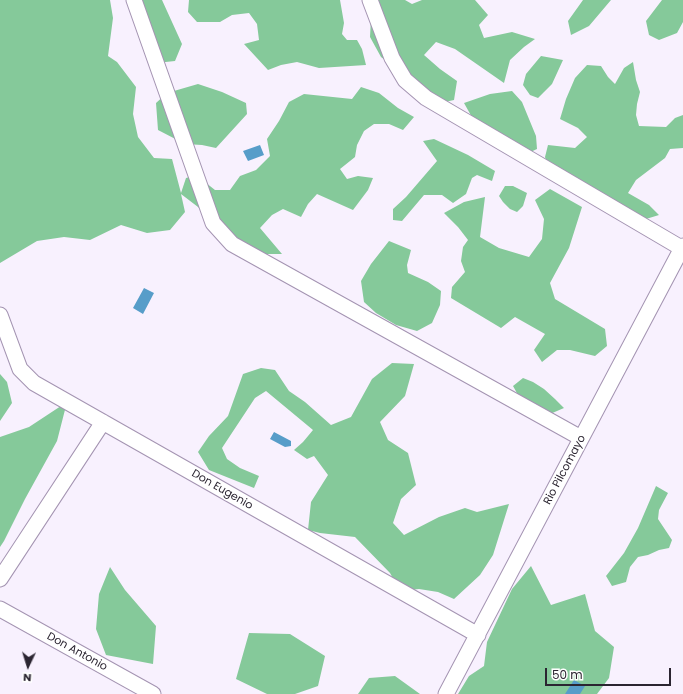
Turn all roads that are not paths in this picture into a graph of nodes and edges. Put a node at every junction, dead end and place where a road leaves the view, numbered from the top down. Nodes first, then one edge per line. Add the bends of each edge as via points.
1 (134, 0) edge
2 (370, 0) edge
3 (683, 248) edge
4 (0, 315) edge
5 (103, 422) junction
6 (581, 438) junction
7 (0, 579) edge
8 (0, 609) edge
9 (478, 635) junction
10 (153, 694) edge
11 (446, 694) edge

1 - 6 street via 213,223 232,244
2 - 3 street via 392,58 405,80 426,98
3 - 6 street, Rio Pilcomayo
4 - 5 street, Don Eugenio via 20,369 34,383
5 - 7 street
5 - 9 street, Don Eugenio
6 - 9 street, Rio Pilcomayo
8 - 10 street, Don Antonio
9 - 11 street, Rio Pilcomayo

